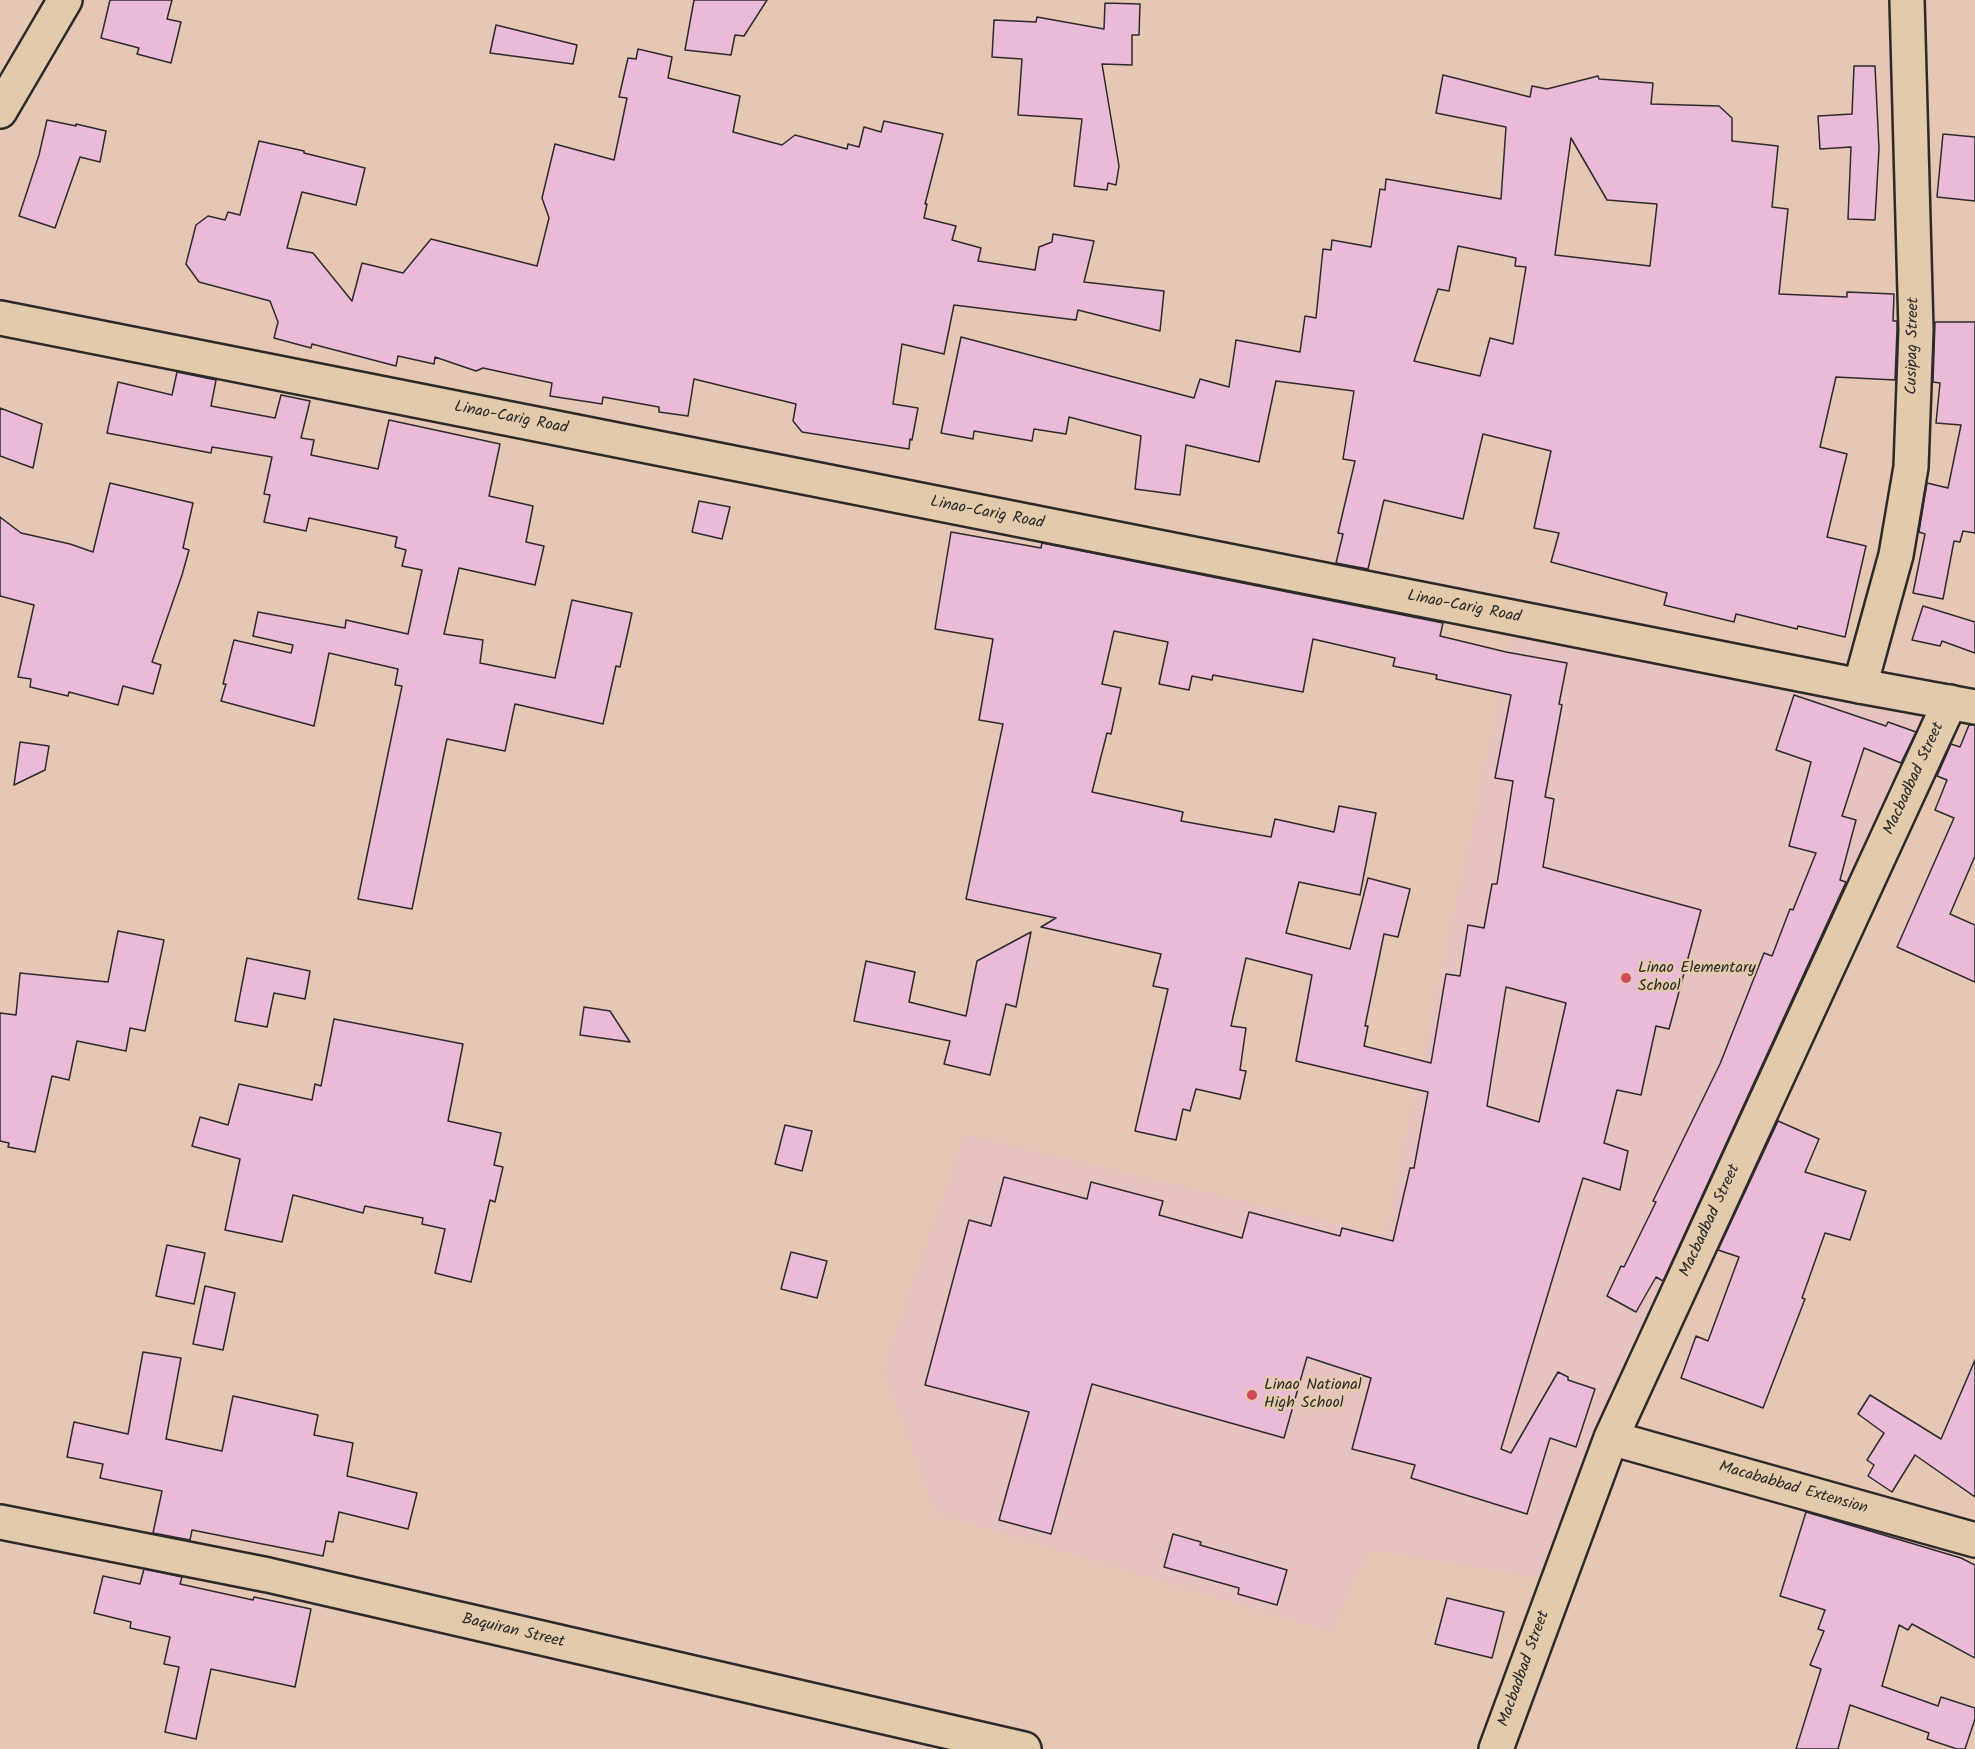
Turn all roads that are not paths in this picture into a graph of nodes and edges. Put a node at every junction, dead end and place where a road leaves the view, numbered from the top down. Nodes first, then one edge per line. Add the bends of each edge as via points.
1 (65, 0) edge
2 (1907, 0) edge
3 (0, 111) edge
4 (0, 318) edge
5 (1860, 686) junction
6 (1963, 705) edge
7 (1611, 1438) junction
8 (0, 1522) edge
9 (1975, 1540) edge
10 (1024, 1749) edge
11 (1496, 1749) edge

1 - 3 street
2 - 5 street, Cusipag Street via 1916,330 1911,467 1896,555
4 - 5 street, Linao-Carig Road
5 - 6 street, Linao-Carig Road
6 - 7 street, Macbadbad Street
7 - 9 street, Macababbad Extension
7 - 11 street, Macbadbad Street
8 - 10 street, Baquiran Street via 268,1575

